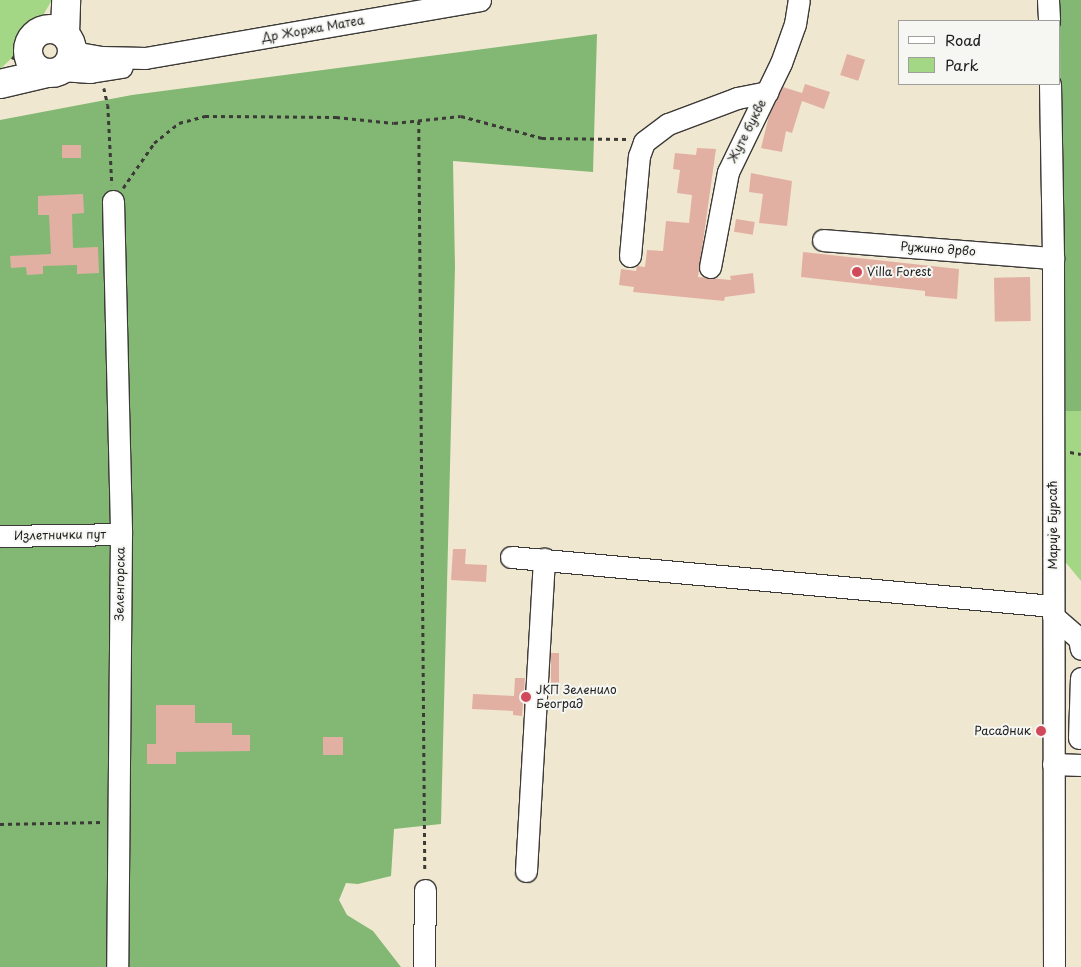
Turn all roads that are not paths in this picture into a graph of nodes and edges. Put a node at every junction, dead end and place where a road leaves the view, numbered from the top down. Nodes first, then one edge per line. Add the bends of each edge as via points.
1 (66, 0) edge
2 (480, 0) edge
3 (799, 0) edge
4 (1048, 0) edge
5 (438, 4) edge
6 (1049, 20) edge
7 (39, 49) edge
8 (1050, 85) edge
9 (767, 92) junction
10 (113, 201) road end
11 (823, 240) dead end
12 (630, 256) dead end
13 (1054, 258) junction
14 (710, 267) dead end
15 (121, 534) junction
16 (0, 536) edge
17 (512, 557) dead end
18 (544, 559) junction
19 (1053, 611) junction
20 (1081, 648) edge
21 (1081, 678) edge
22 (1080, 738) edge
23 (1053, 757) junction
24 (1081, 765) edge
25 (526, 871) dead end
26 (425, 890) road end
27 (117, 967) edge
28 (424, 967) edge
29 (1054, 967) edge

1 - 7 main road
2 - 5 street, Др Жоржа Матеа
3 - 9 street, Жуте букве via 791,39
4 - 6 street
5 - 7 street, Др Жоржа Матеа via 145,58 102,57
8 - 13 street, Марије Бурсаћ
9 - 12 street via 737,98 668,124 644,142
9 - 14 street, Жуте букве via 728,172
10 - 15 street, Зеленгорска
11 - 13 street, Ружино дрво
13 - 19 street, Марије Бурсаћ
15 - 16 street, Излетнички пут
15 - 27 street, Зеленгорска
17 - 18 street
18 - 19 street
18 - 25 street
19 - 20 street via 1079,639
19 - 23 street, Марије Бурсаћ
21 - 22 street
22 - 23 street
23 - 24 street
23 - 29 street, Марије Бурсаћ
26 - 28 street

